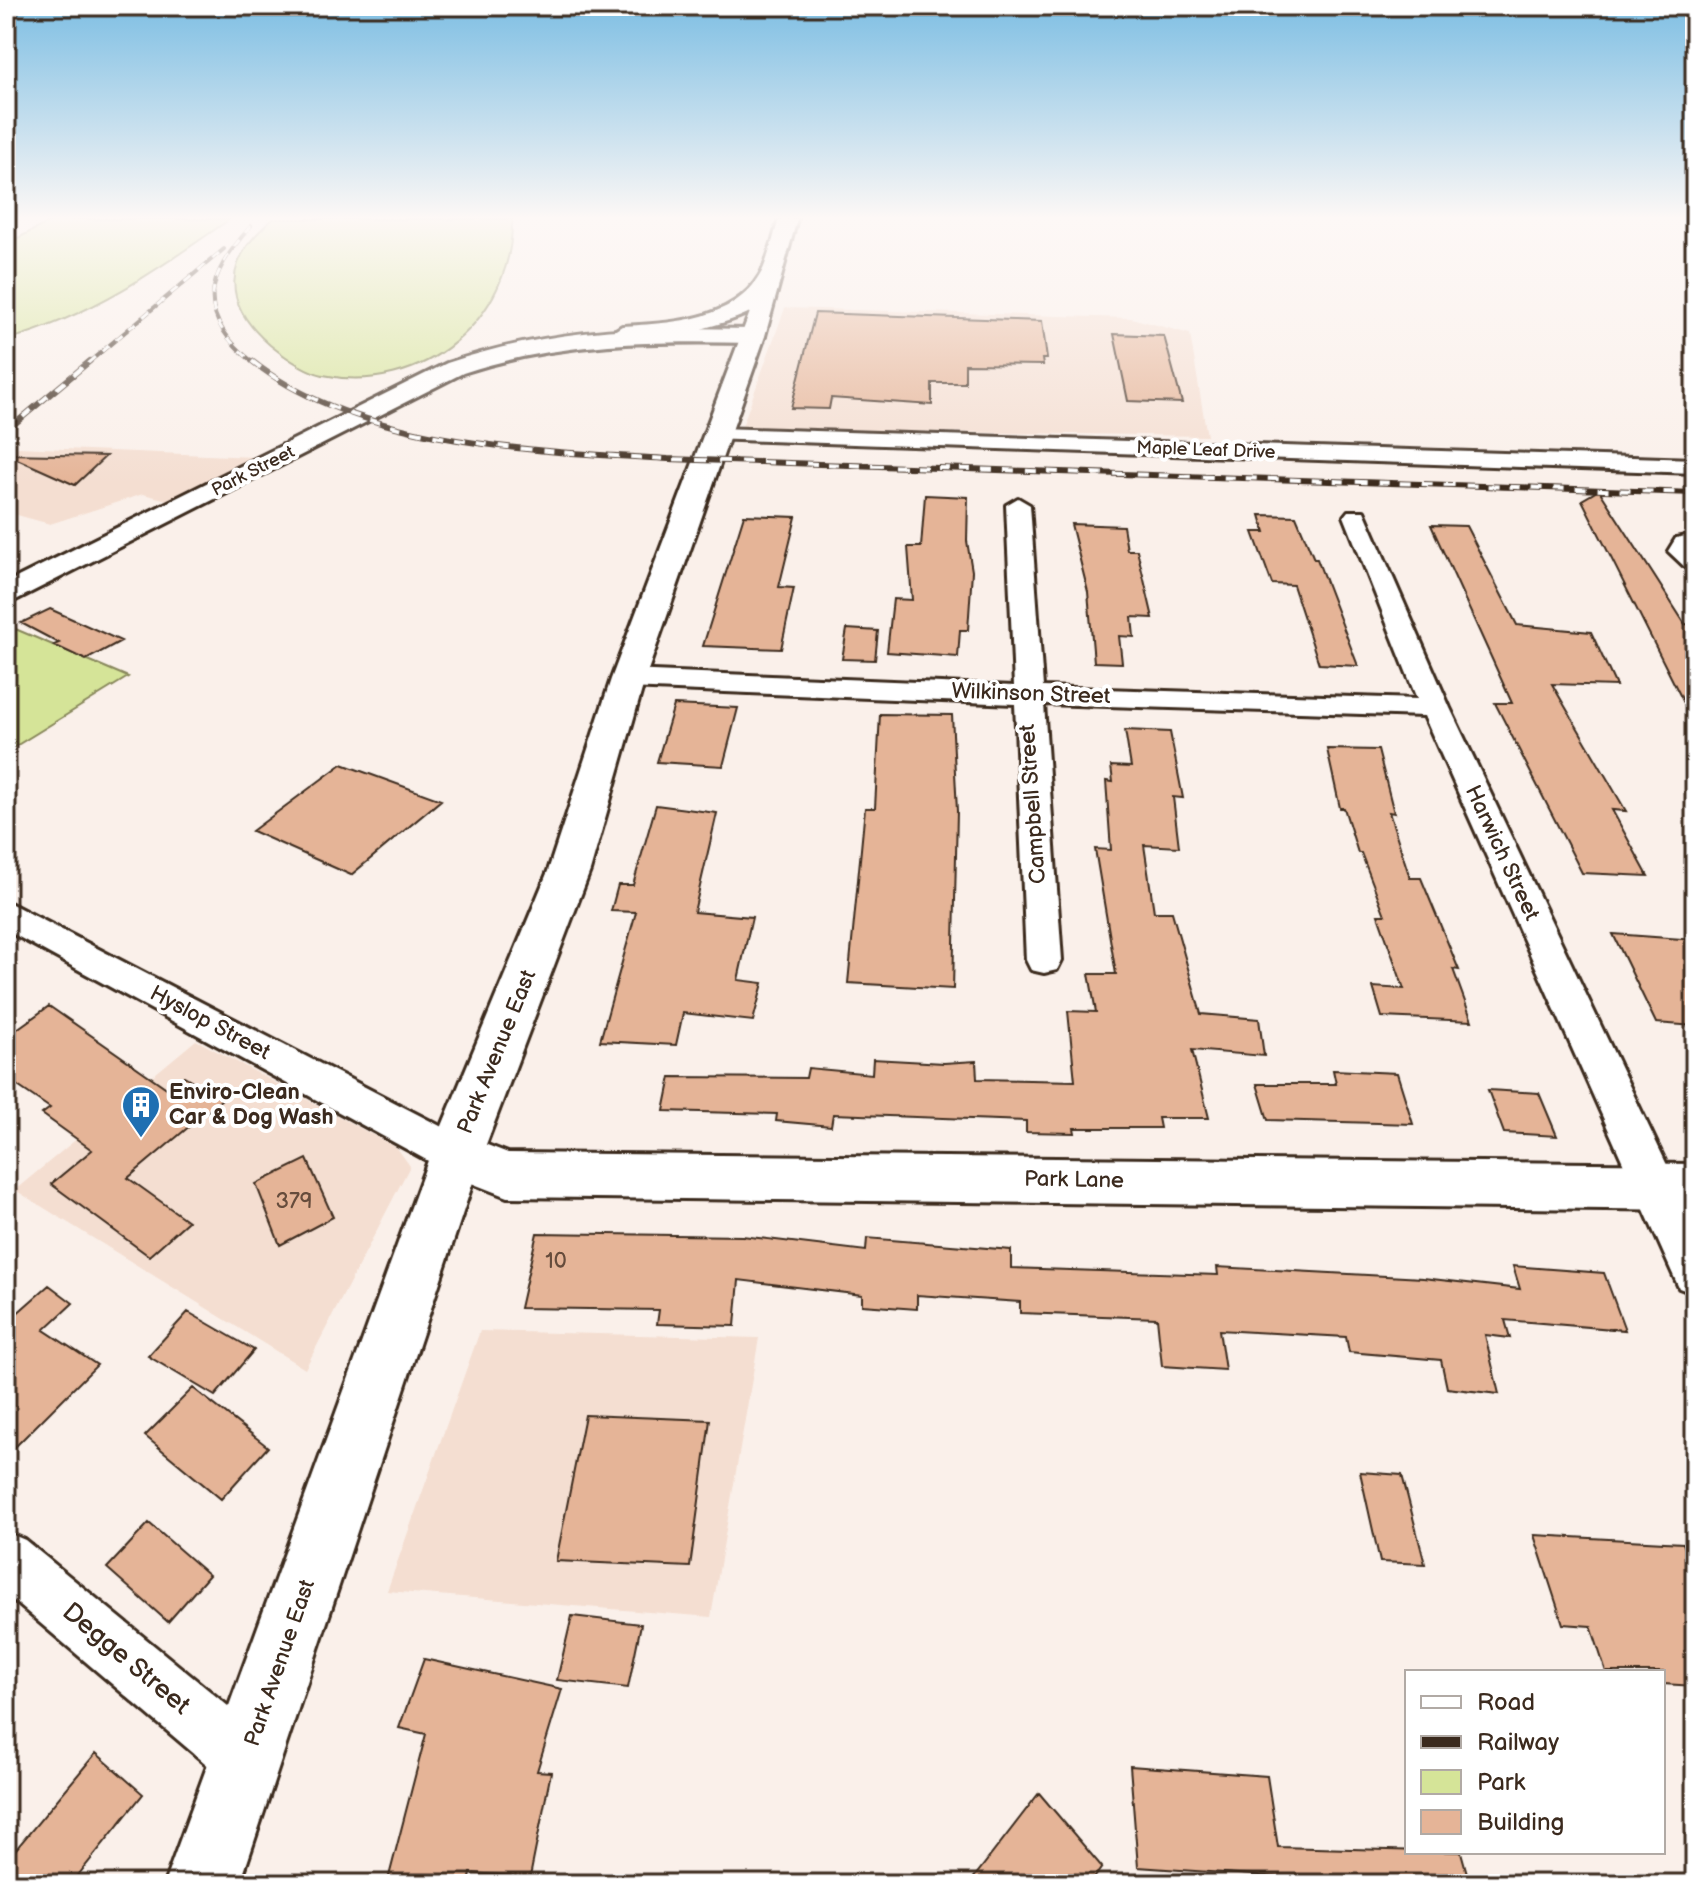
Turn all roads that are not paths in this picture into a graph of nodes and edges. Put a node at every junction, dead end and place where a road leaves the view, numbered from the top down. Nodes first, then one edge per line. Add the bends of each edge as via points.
1 (739, 307) edge
2 (761, 307) edge
3 (622, 333) junction
4 (754, 336) junction
5 (718, 434) junction
6 (1695, 466) edge
7 (1018, 505) dead end
8 (1356, 516) dead end
9 (1695, 541) edge
10 (1695, 563) edge
11 (6, 595) edge
12 (628, 679) junction
13 (1026, 693) junction
14 (1435, 708) junction
15 (6, 914) edge
16 (1044, 960) dead end
17 (456, 1155) junction
18 (1675, 1186) edge
19 (1695, 1273) edge
20 (6, 1559) edge
21 (246, 1759) junction
22 (202, 1884) edge

1 - 3 main road via 680,327
2 - 4 main road, Park Avenue East
3 - 4 main road
3 - 11 main road, Park Street via 546,340 455,368
4 - 5 main road, Park Avenue East
5 - 6 street, Maple Leaf Drive
5 - 12 main road, Park Avenue East
7 - 13 street, Campbell Street
8 - 14 street, Harwich Street
9 - 10 street via 1680,551
12 - 13 street, Wilkinson Street
12 - 17 main road, Park Avenue East via 569,871
13 - 14 street, Wilkinson Street
13 - 16 street, Campbell Street
14 - 18 street, Harwich Street
15 - 17 street, Hyslop Street
17 - 18 main road, Park Lane via 507,1175
17 - 21 main road, Park Avenue East
18 - 19 street, Harwich Street
20 - 21 street, Degge Street
21 - 22 main road, Park Avenue East

